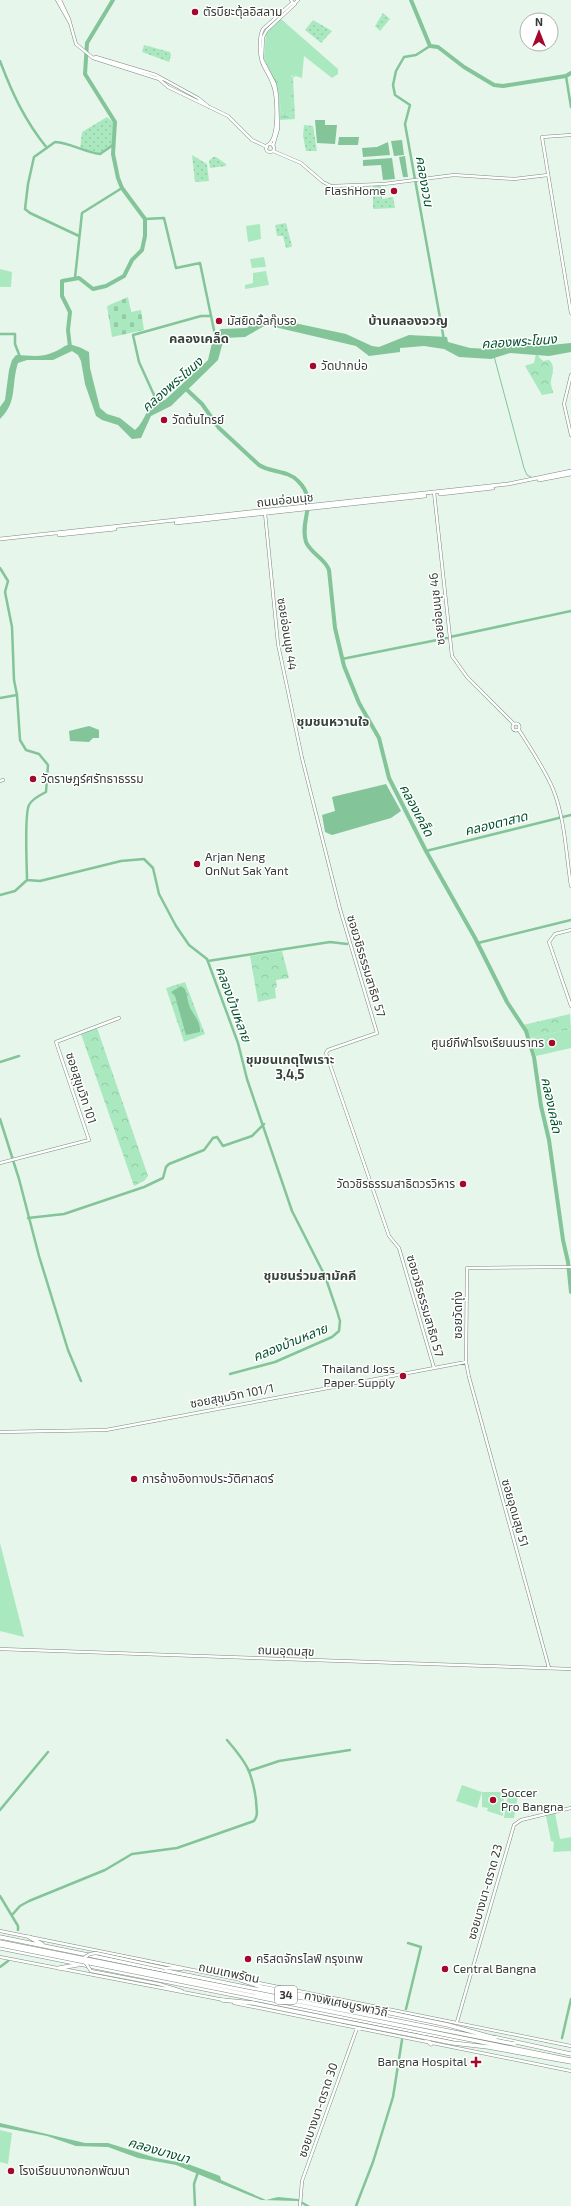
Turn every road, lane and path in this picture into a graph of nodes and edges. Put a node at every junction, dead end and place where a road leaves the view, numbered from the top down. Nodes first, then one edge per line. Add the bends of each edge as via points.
1 (58, 0) edge
2 (298, 0) edge
3 (293, 2) edge
4 (92, 57) junction
5 (265, 68) junction
6 (209, 107) junction
7 (571, 135) edge
8 (268, 146) junction
9 (273, 146) junction
10 (273, 151) junction
11 (548, 176) junction
12 (571, 313) edge
13 (571, 375) edge
14 (571, 435) edge
15 (571, 472) edge
16 (435, 494) junction
17 (265, 512) junction
18 (0, 540) edge
19 (302, 758) joint
20 (571, 886) edge
21 (571, 930) edge
22 (571, 1006) edge
23 (119, 1018) dead end
24 (0, 1163) edge
25 (569, 1267) edge
26 (466, 1362) junction
27 (434, 1368) junction
28 (0, 1432) edge
29 (0, 1649) edge
30 (549, 1668) junction
31 (571, 1669) edge
32 (571, 1808) edge
33 (0, 1931) edge
34 (0, 1937) edge
35 (29, 1937) junction
36 (0, 1942) edge
37 (0, 1945) edge
38 (46, 1946) junction
39 (0, 1948) edge
40 (0, 1957) edge
41 (80, 1964) junction
42 (59, 1968) junction
43 (190, 1969) junction
44 (240, 1980) junction
45 (231, 1984) junction
46 (262, 1987) junction
47 (216, 1992) junction
48 (188, 1993) junction
49 (222, 2000) junction
50 (253, 2003) junction
51 (457, 2022) junction
52 (357, 2028) junction
53 (418, 2032) junction
54 (431, 2044) junction
55 (514, 2044) junction
56 (571, 2046) edge
57 (571, 2055) edge
58 (571, 2061) edge
59 (571, 2071) edge
60 (300, 2203) edge

1 - 4 street via 70,24 76,44
2 - 3 street
3 - 5 street via 264,34 262,58
4 - 6 street via 159,79 168,87
4 - 6 street via 156,75 198,98
5 - 8 street via 275,93 276,133
5 - 9 street via 275,84 277,96 278,129
6 - 8 street via 228,116 256,143
7 - 11 street via 542,137
8 - 9 street
8 - 10 street via 268,151
9 - 10 street
10 - 11 street via 301,163 328,186 384,184 454,175 514,180
11 - 12 street
13 - 14 street via 564,404
15 - 16 main road, ถนนอ่อนนุช via 508,485
16 - 17 main road, ถนนอ่อนนุช
16 - 20 street, ซอยอ่อนนุช 46 via 452,656 467,677 514,724 514,730 519,730 545,771 560,813
17 - 18 main road, ถนนอ่อนนุช
17 - 19 street, ซอยอ่อนนุช 44 via 277,638
19 - 27 street, ซอยวชิรธรรมสาธิต 57 via 340,910 377,1033 328,1050 326,1053 389,1236 399,1248
21 - 22 street via 555,934 549,942
23 - 24 street, ซอยสุขุมวิท 101 via 56,1042 88,1140
25 - 26 street, ซอยวัดทุ่ง via 467,1268
26 - 27 street, ซอยสุขุมวิท 101/1
26 - 30 street, ซอยอุดมสุข 51
27 - 28 street, ซอยสุขุมวิท 101/1 via 106,1430
29 - 30 street, ถนนอุดมสุข
30 - 31 street, ถนนอุดมสุข
32 - 51 street, ซอยบางนา-ตราด 23 via 521,1820 514,1825
33 - 35 street, ถนนเทพรัตน / 34
34 - 38 highway, ถนนเทพรัตน / 34
35 - 38 highway
35 - 43 street, ถนนเทพรัตน / 34
36 - 55 highway, ทางพิเศษบูรพาวิถี, bridge
37 - 58 highway, ทางพิเศษบูรพาวิถี, bridge
38 - 45 highway, ถนนเทพรัตน / 34
39 - 41 highway, ถนนเทพรัตน / 34
40 - 42 street, 34
41 - 42 highway
41 - 47 highway, ถนนเทพรัตน / 34
42 - 48 street, 34
43 - 44 street, ถนนเทพรัตน / 34
43 - 48 street, bridge via 165,1968 96,1953 90,1954 84,1962 91,1971 159,1984
44 - 46 highway
44 - 51 street, ถนนเทพรัตน / 34
45 - 46 highway
45 - 57 highway, ถนนเทพรัตน / 34
46 - 55 highway, bridge via 458,2027
47 - 50 highway
47 - 53 highway, ถนนเทพรัตน / 34
48 - 49 street, 34
49 - 50 highway
49 - 52 street, 34
50 - 58 highway, bridge via 452,2043 488,2046
51 - 56 street, ถนนเทพรัตน / 34
52 - 54 street, 34
52 - 60 street, ซอยบางนา-ตราด 30 via 302,2181
53 - 54 highway
53 - 58 highway, ถนนเทพรัตน / 34
54 - 59 street, 34
55 - 57 highway, ทางพิเศษบูรพาวิถี

